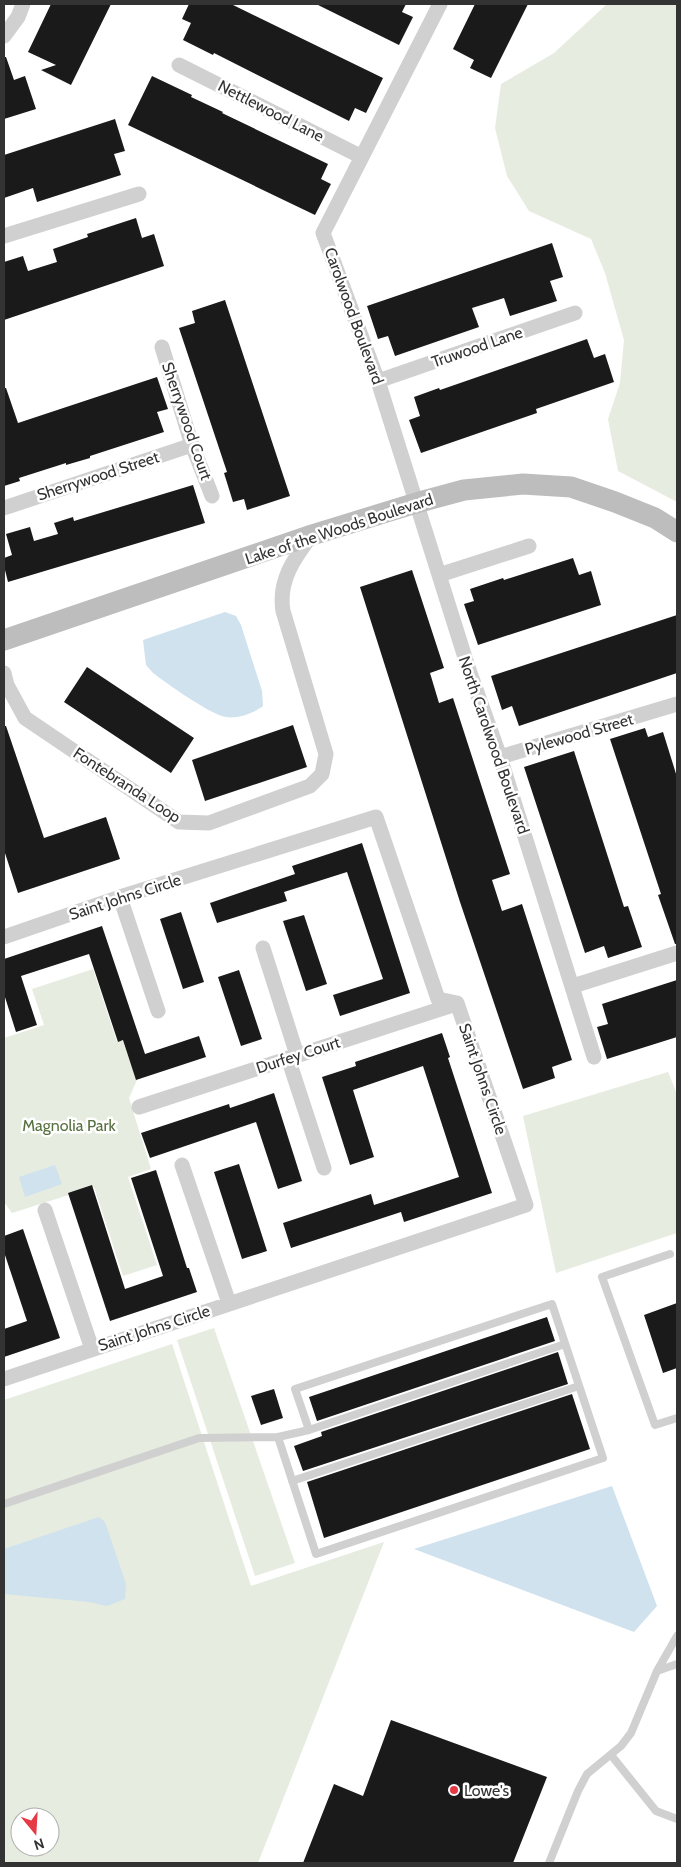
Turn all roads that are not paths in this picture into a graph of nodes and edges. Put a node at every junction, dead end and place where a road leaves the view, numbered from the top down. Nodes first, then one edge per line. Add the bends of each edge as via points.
1 (23, 4) edge
2 (440, 4) edge
3 (4, 36) edge
4 (179, 65) dead end
5 (362, 157) junction
6 (139, 194) dead end
7 (4, 236) edge
8 (575, 313) dead end
9 (162, 347) dead end
10 (378, 381) junction
11 (192, 445) junction
12 (212, 496) dead end
13 (416, 503) junction
14 (4, 508) edge
15 (677, 532) edge
16 (312, 535) junction
17 (529, 546) dead end
18 (439, 575) junction
19 (4, 640) edge
20 (5, 682) edge
21 (677, 704) edge
22 (500, 757) junction
23 (120, 898) junction
24 (4, 937) edge
25 (263, 948) dead end
26 (677, 953) edge
27 (573, 986) junction
28 (457, 1003) junction
29 (158, 1011) dead end
30 (293, 1057) junction
31 (594, 1057) dead end
32 (139, 1107) dead end
33 (182, 1165) dead end
34 (324, 1168) dead end
35 (45, 1210) dead end
36 (670, 1254) dead end
37 (229, 1303) junction
38 (565, 1344) junction
39 (92, 1349) junction
40 (4, 1379) edge
41 (579, 1386) junction
42 (677, 1418) edge
43 (309, 1430) junction
44 (278, 1437) junction
45 (292, 1481) junction
46 (4, 1504) edge
47 (677, 1636) edge
48 (677, 1664) edge
49 (657, 1671) junction
50 (611, 1755) junction
51 (677, 1819) edge
52 (548, 1863) edge

1 - 3 street
2 - 5 street, Carolwood Boulevard
4 - 5 street, Nettlewood Lane
5 - 10 street, Carolwood Boulevard via 323,233
6 - 7 street
8 - 10 street, Truwood Lane
9 - 11 street, Sherrywood Court
10 - 13 street, Carolwood Boulevard
11 - 12 street, Sherrywood Court
11 - 14 street, Sherrywood Street
13 - 15 street, Lake of the Woods Boulevard via 464,490 523,484 571,487 647,515
13 - 16 street, Lake of the Woods Boulevard
13 - 18 street, North Carolwood Boulevard
16 - 19 street, Lake of the Woods Boulevard
16 - 20 street, Fontebranda Loop via 295,559 282,592 282,606 326,754 322,774 310,786 210,823 179,822 25,718
17 - 18 street
18 - 22 street, North Carolwood Boulevard
21 - 22 street, Pylewood Street
22 - 27 street, North Carolwood Boulevard
23 - 24 street, Saint Johns Circle
23 - 28 street, Saint Johns Circle via 376,817 438,999
23 - 29 street
25 - 30 street
26 - 27 street
27 - 31 street, North Carolwood Boulevard
28 - 30 street, Durfey Court
28 - 37 street, Saint Johns Circle via 526,1205
30 - 32 street, Durfey Court
30 - 34 street
33 - 37 street
35 - 39 street
36 - 42 lane via 602,1277 655,1425
37 - 39 street, Saint Johns Circle
38 - 41 lane
38 - 43 lane
38 - 43 lane via 552,1304 295,1389
39 - 40 street, Saint Johns Circle
41 - 45 lane
41 - 45 lane via 604,1458 316,1554
43 - 44 lane
44 - 45 lane
44 - 46 lane via 199,1438
47 - 49 lane
48 - 49 lane
49 - 50 lane via 631,1733
50 - 51 lane via 656,1811
50 - 52 lane via 587,1774

